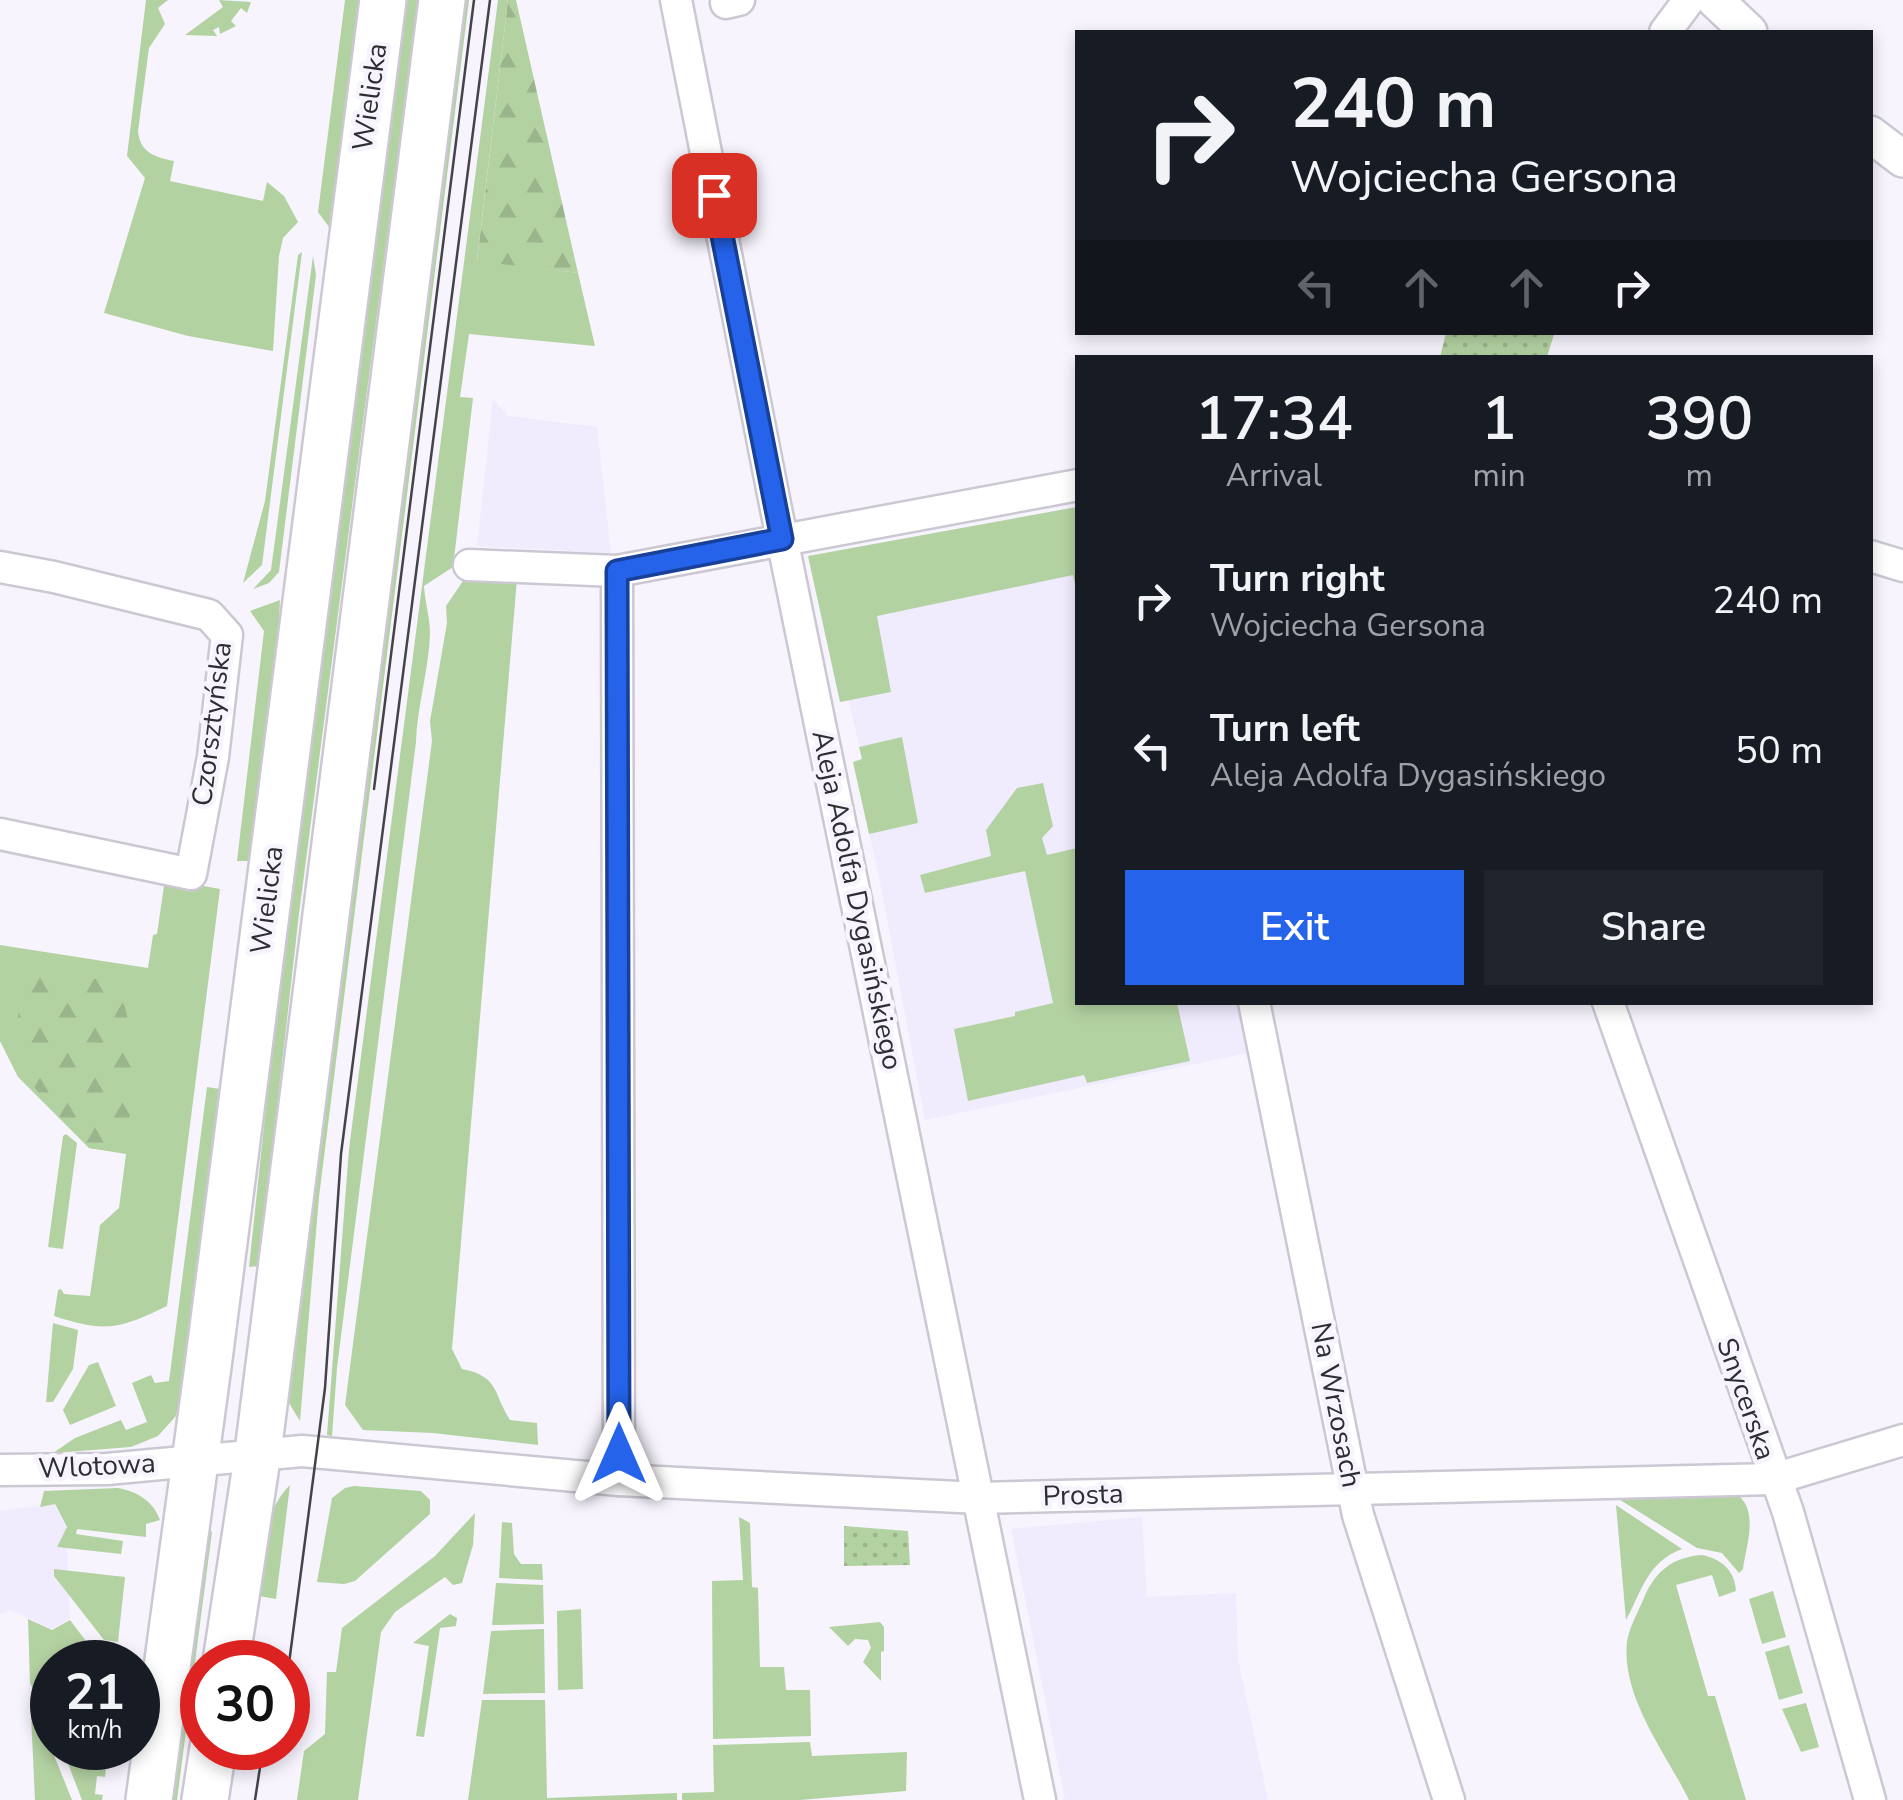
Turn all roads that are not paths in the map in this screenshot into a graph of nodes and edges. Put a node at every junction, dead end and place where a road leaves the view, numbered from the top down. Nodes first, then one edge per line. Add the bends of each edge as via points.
1 (383, 0) edge
2 (442, 0) edge
3 (676, 0) edge
4 (1689, 0) edge
5 (1714, 0) edge
6 (1666, 30) edge
7 (1747, 30) edge
8 (1873, 136) edge
9 (1903, 159) edge
10 (1075, 486) edge
11 (782, 539) junction
12 (1873, 557) edge
13 (469, 565) dead end
14 (1903, 566) edge
15 (0, 567) edge
16 (617, 571) junction
17 (0, 834) edge
18 (1255, 1005) edge
19 (1609, 1005) edge
20 (1903, 1440) edge
21 (258, 1452) junction
22 (195, 1458) junction
23 (0, 1470) edge
24 (1774, 1479) junction
25 (619, 1480) junction
26 (1352, 1488) junction
27 (978, 1498) junction
28 (229, 1640) edge
29 (210, 1770) edge
30 (148, 1800) edge
31 (205, 1800) edge
32 (1040, 1800) edge
33 (1449, 1800) edge
34 (1870, 1800) edge

1 - 22 main road, Wielicka
2 - 21 main road
3 - 11 street, Aleja Adolfa Dygasińskiego
4 - 6 street
5 - 7 street
8 - 9 street
10 - 11 street
11 - 16 street
11 - 27 street, Aleja Adolfa Dygasińskiego
12 - 14 street
13 - 16 street
15 - 17 street, Czorsztyńska via 209,615 227,635 192,874
16 - 25 street
18 - 26 street, Na Wrzosach
19 - 24 street, Snycerska
20 - 24 street, Prosta
21 - 22 street, Wlotowa
21 - 25 street, Prosta
21 - 28 main road
22 - 23 street, Wlotowa
22 - 30 main road, Wielicka
24 - 26 street, Prosta
24 - 34 street, Snycerska
25 - 27 street, Prosta
26 - 27 street, Prosta
26 - 33 street, Na Wrzosach
27 - 32 street, Aleja Adolfa Dygasińskiego
29 - 31 main road

